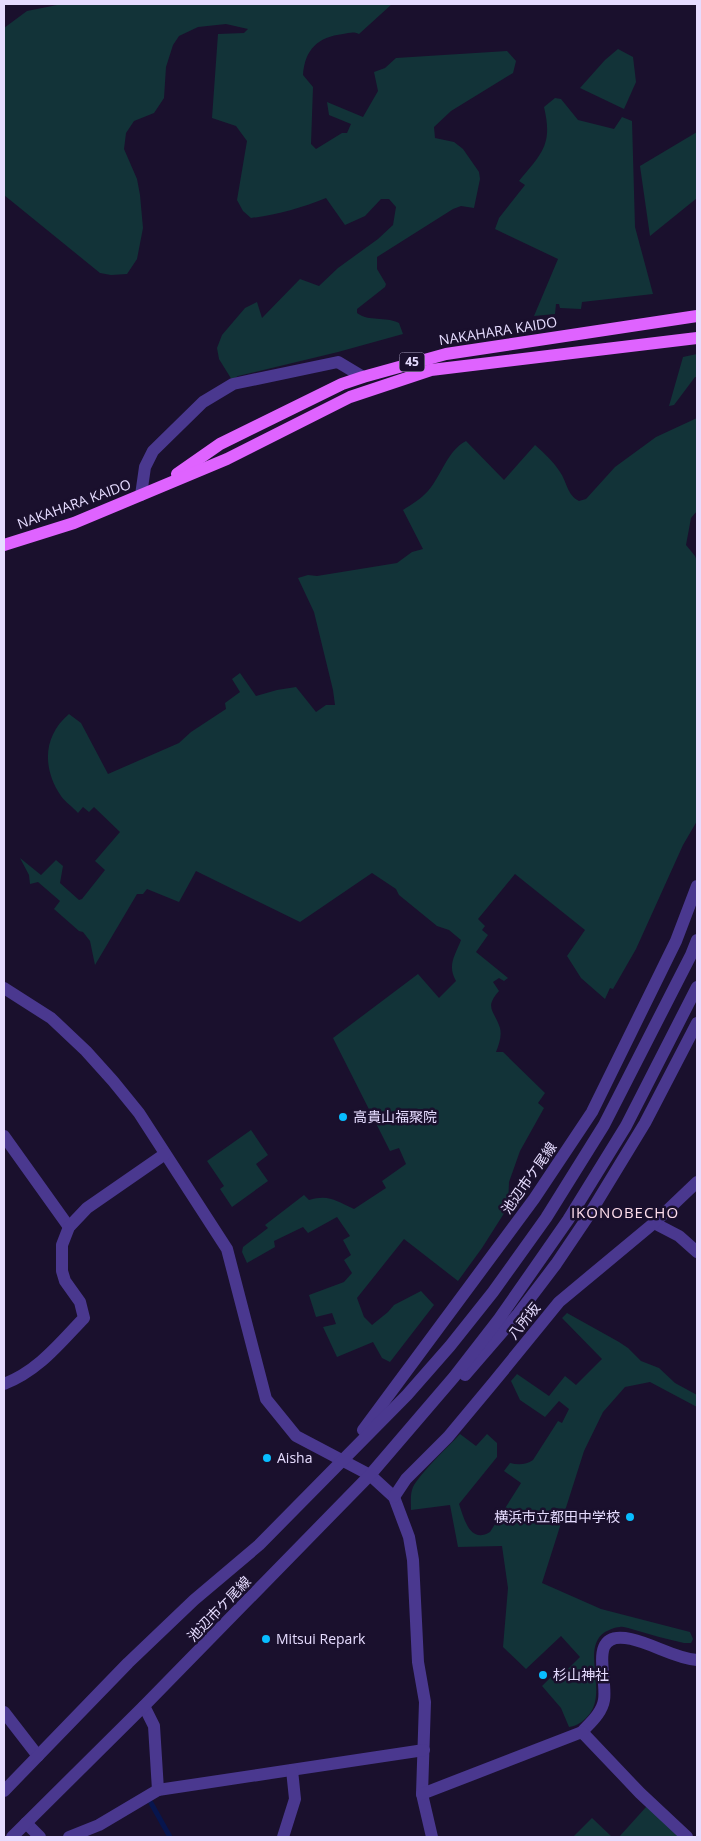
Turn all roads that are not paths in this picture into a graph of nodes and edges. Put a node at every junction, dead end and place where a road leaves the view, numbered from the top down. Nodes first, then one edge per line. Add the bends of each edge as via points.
1 (697, 316) edge
2 (697, 338) edge
3 (363, 377) junction
4 (154, 489) junction
5 (142, 495) junction
6 (4, 545) edge
7 (697, 886) edge
8 (697, 940) edge
9 (697, 986) edge
10 (4, 988) edge
11 (697, 1023) edge
12 (4, 1136) edge
13 (165, 1154) junction
14 (697, 1182) edge
15 (654, 1223) junction
16 (69, 1227) junction
17 (697, 1252) edge
18 (4, 1384) edge
19 (439, 1394) junction
20 (342, 1460) junction
21 (370, 1475) junction
22 (394, 1497) junction
23 (697, 1660) edge
24 (144, 1706) junction
25 (4, 1712) edge
26 (582, 1732) junction
27 (424, 1750) junction
28 (38, 1756) junction
29 (292, 1770) junction
30 (158, 1790) junction
31 (4, 1791) edge
32 (422, 1794) junction
33 (26, 1823) junction
34 (12, 1837) edge
35 (40, 1837) edge
36 (69, 1837) edge
37 (283, 1837) edge
38 (432, 1837) edge
39 (687, 1837) edge

1 - 3 main road, NAKAHARA KAIDO / 45 via 446,354
2 - 4 main road, NAKAHARA KAIDO / 45 via 431,370 350,397 228,459
3 - 4 main road, NAKAHARA KAIDO / 45 via 342,384 220,444
3 - 5 street via 338,362 233,384 203,402 153,451 145,467
4 - 5 main road, NAKAHARA KAIDO / 45
5 - 6 main road, NAKAHARA KAIDO / 45 via 74,523
7 - 20 street, 池辺市ケ尾線 via 676,941 592,1112 534,1199
8 - 20 street, 池辺市ケ尾線 via 604,1125 546,1218 450,1346
9 - 19 street, 池辺市ケ尾線 via 626,1126 568,1220 499,1319
10 - 13 street via 51,1018 86,1051 139,1113
11 - 19 street, 池辺市ケ尾線 via 645,1123 556,1264 459,1383
12 - 16 street
13 - 16 street via 87,1208
13 - 20 street via 227,1249 266,1399 296,1436
14 - 15 street, 八所坂
15 - 17 street via 679,1236
15 - 22 street, 八所坂 via 558,1302 448,1437 406,1479
16 - 18 street via 62,1245 62,1271 80,1302 84,1318 43,1362
19 - 21 street, 池辺市ケ尾線
20 - 21 street
20 - 28 street, 池辺市ケ尾線 via 259,1546 194,1600 128,1663
21 - 22 street
21 - 24 street, 池辺市ケ尾線
22 - 27 street via 414,1560 418,1662 425,1702
23 - 26 street via 631,1639 614,1638 605,1644 602,1655 604,1701 597,1716
24 - 30 street via 154,1726
24 - 33 street, 池辺市ケ尾線
25 - 28 street
26 - 32 street
26 - 39 street
27 - 29 street
27 - 32 street
28 - 31 street, 池辺市ケ尾線
29 - 30 street
29 - 37 street via 295,1799
30 - 36 street via 99,1825
32 - 38 street
33 - 34 street, 池辺市ケ尾線
33 - 35 street

